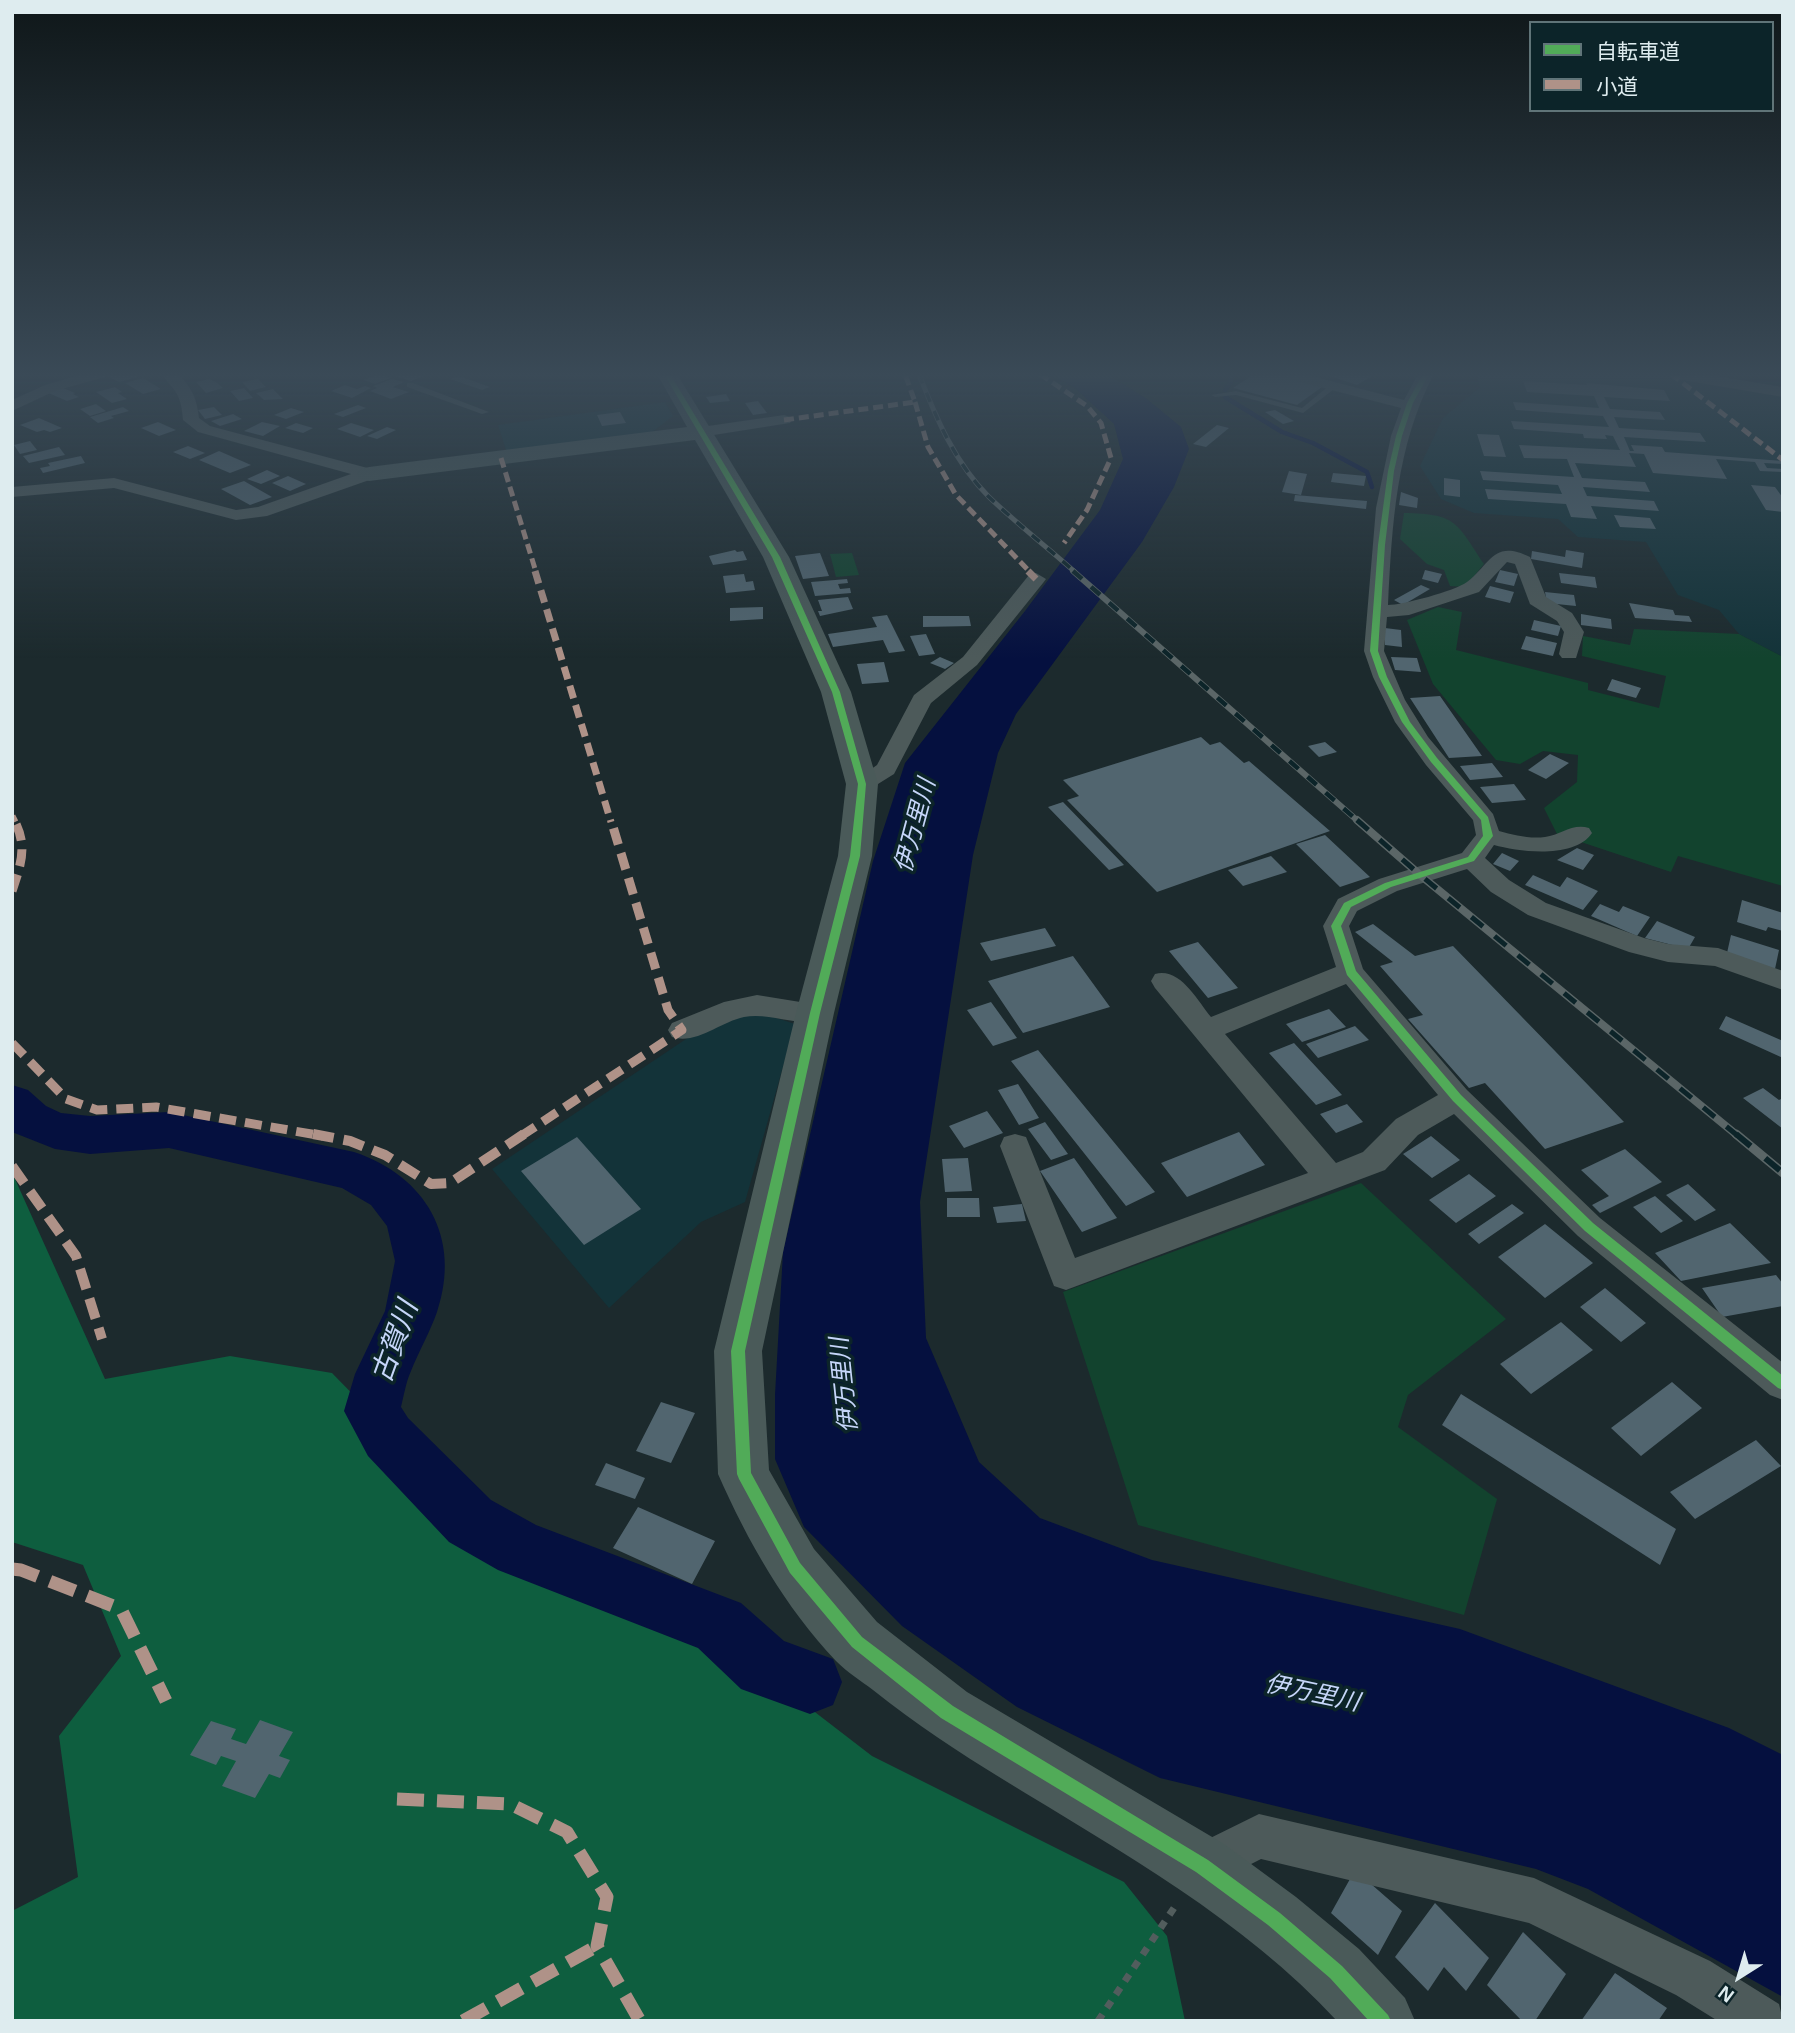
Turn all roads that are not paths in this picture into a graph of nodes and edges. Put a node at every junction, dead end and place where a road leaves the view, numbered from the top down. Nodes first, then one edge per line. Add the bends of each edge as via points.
1 (350, 469) edge
2 (410, 469) edge
3 (723, 469) edge
4 (1391, 469) edge
5 (369, 474) junction
6 (12, 492) edge
7 (1036, 579) dead end
8 (1378, 611) junction
9 (1569, 654) dead end
10 (862, 784) junction
11 (1580, 833) dead end
12 (1488, 836) junction
13 (1471, 859) junction
14 (1351, 972) junction
15 (1166, 981) dead end
16 (1783, 981) edge
17 (815, 1013) junction
18 (682, 1030) dead end
19 (1206, 1030) junction
20 (1457, 1098) junction
21 (1014, 1146) dead end
22 (1330, 1178) junction
23 (1783, 1384) edge
24 (1202, 1866) junction
25 (1382, 2021) edge
26 (1762, 2021) edge

1 - 5 street
2 - 5 street
3 - 10 street via 776,557 836,692
4 - 8 street
5 - 6 street via 261,512 236,515 114,483
7 - 10 street via 970,661 922,701 886,769
8 - 9 street via 1402,611 1472,587 1501,557 1513,556 1523,561 1537,600 1565,617 1574,632
8 - 12 street via 1374,651 1394,702 1412,734 1485,819
10 - 17 street via 855,856
11 - 12 street via 1554,845 1526,847
12 - 13 street
13 - 14 street via 1388,885 1347,905 1336,926
13 - 16 street via 1500,886 1537,909 1638,946 1718,957
14 - 19 street
14 - 20 street
15 - 19 street
17 - 18 street via 757,1005
17 - 24 street via 738,1351 744,1474 795,1569 857,1642 947,1712
19 - 22 street
20 - 22 street via 1407,1127 1374,1161
20 - 23 street via 1589,1227
21 - 22 street via 1066,1276
24 - 25 street via 1275,1919 1336,1972
24 - 26 street via 1259,1836 1534,1901 1693,1978

